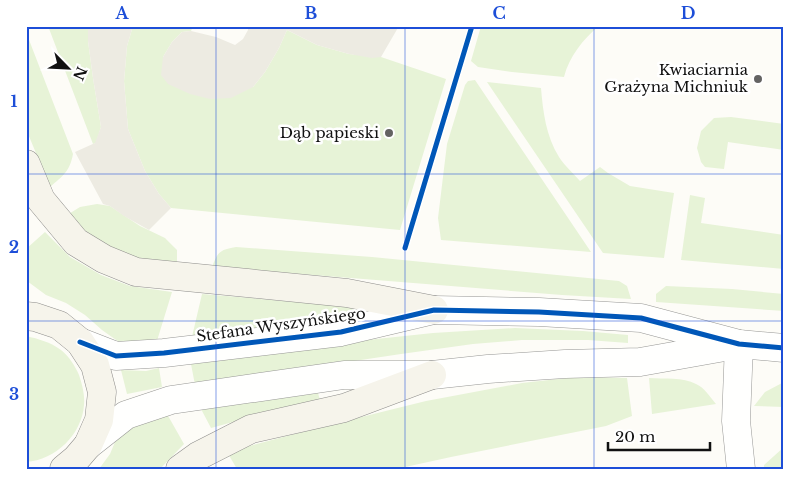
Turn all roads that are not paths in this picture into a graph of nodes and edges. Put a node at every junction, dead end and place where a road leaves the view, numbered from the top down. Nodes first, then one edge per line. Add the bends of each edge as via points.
1 (26, 164) edge
2 (434, 310) junction
3 (29, 311) edge
4 (80, 342) junction
5 (739, 344) junction
6 (784, 348) edge
7 (432, 375) junction
8 (88, 445) junction
9 (64, 469) edge
10 (180, 469) edge
11 (741, 469) edge

1 - 2 main road via 41,200 76,242 104,259 136,272 347,293
2 - 4 street, Stefana Wyszyńskiego via 341,332 172,352 116,356
2 - 5 street, Stefana Wyszyńskiego via 641,318
3 - 4 main road via 59,325
4 - 8 main road via 95,365 102,392 99,420
5 - 6 street, Stefana Wyszyńskiego
5 - 7 street, Stefana Wyszyńskiego via 640,362 498,368
5 - 11 street via 736,421
7 - 8 street, Stefana Wyszyńskiego via 344,374 171,400 126,415
7 - 10 main road via 344,408 251,429
8 - 9 main road

